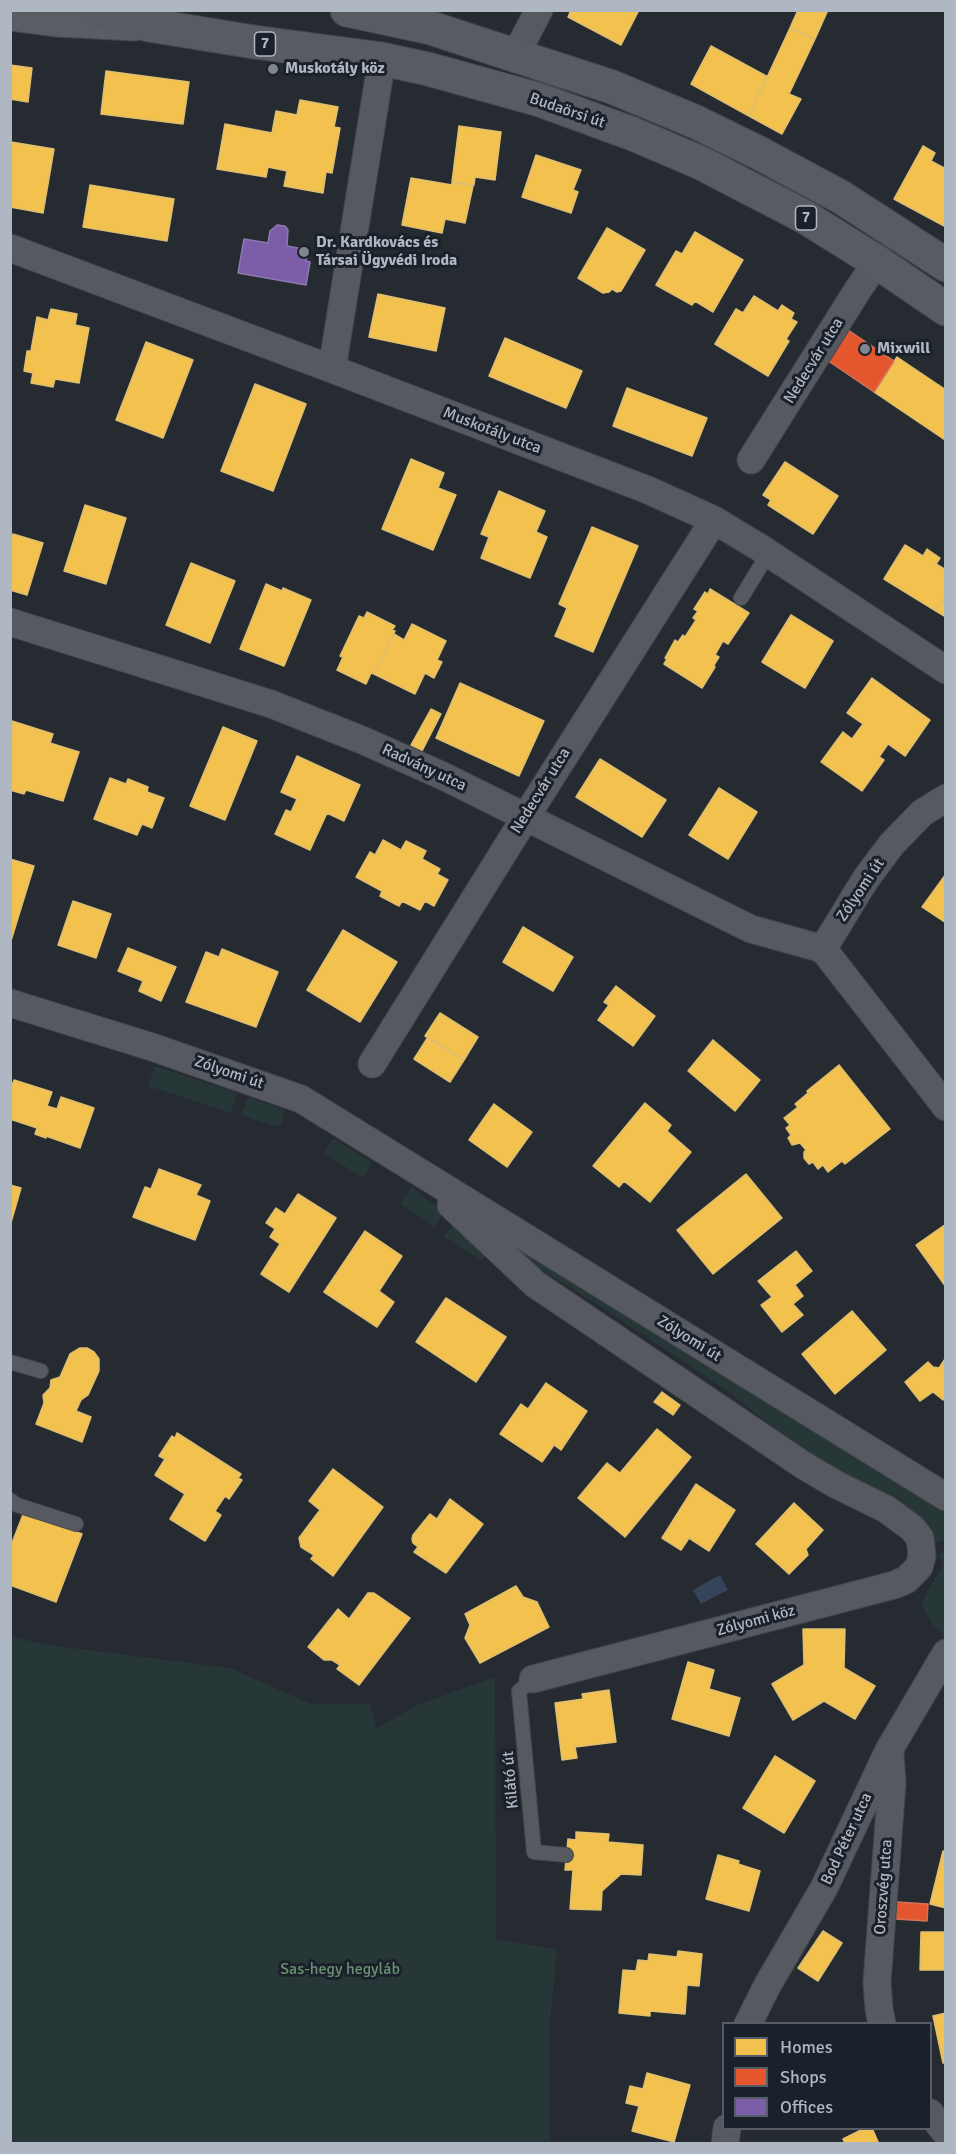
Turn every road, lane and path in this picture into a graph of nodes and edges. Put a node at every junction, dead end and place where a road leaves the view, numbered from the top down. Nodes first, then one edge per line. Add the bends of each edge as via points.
1 (102, 10) edge
2 (347, 10) edge
3 (539, 10) edge
4 (10, 14) edge
5 (148, 25) junction
6 (516, 56) junction
7 (382, 59) junction
8 (10, 248) edge
9 (878, 262) junction
10 (945, 266) edge
11 (945, 309) edge
12 (332, 369) junction
13 (751, 460) dead end
14 (714, 520) junction
15 (768, 554) junction
16 (741, 598) dead end
17 (10, 622) edge
18 (945, 670) edge
19 (945, 798) edge
20 (525, 818) junction
21 (823, 949) junction
22 (10, 1003) edge
23 (372, 1064) dead end
24 (945, 1107) edge
25 (431, 1181) junction
26 (10, 1362) edge
27 (41, 1371) dead end
28 (945, 1497) edge
29 (10, 1500) edge
30 (901, 1520) joint
31 (76, 1524) dead end
32 (945, 1653) edge
33 (533, 1679) joint
34 (889, 1750) junction
35 (566, 1855) dead end
36 (749, 2022) edge
37 (882, 2022) edge
38 (932, 2116) edge
39 (945, 2133) edge

1 - 5 main road, Budaörsi út / 7
2 - 6 main road, 7 via 431,28
3 - 6 street
4 - 5 main road, Budaörsi út
5 - 7 main road, Budaörsi út / 7
6 - 10 main road, 7 via 612,87 696,122 841,197
7 - 9 main road, Budaörsi út / 7 via 494,86 633,134 701,163 784,206
7 - 12 street
8 - 12 street, Muskotály utca
9 - 11 main road, Budaörsi út / 7
9 - 13 street, Nedecvár utca
12 - 14 street, Muskotály utca via 648,490
14 - 15 street, Muskotály utca
14 - 20 street, Nedecvár utca
15 - 16 lane
15 - 18 street, Muskotály utca
17 - 20 street, Radvány utca via 271,704 423,767
19 - 21 street, Zólyomi út via 922,813 891,846
20 - 21 street, Radvány utca via 751,928
20 - 23 street, Nedecvár utca
21 - 24 street
22 - 25 street, Zólyomi út via 302,1099
25 - 28 street, Zólyomi út
25 - 30 street, Zólyomi út via 456,1210 535,1284 803,1465
26 - 27 lane
29 - 31 lane
30 - 33 street, Zólyomi köz via 920,1538 922,1556 913,1575 900,1583
32 - 34 street, Bod Péter utca
33 - 35 lane, Kilátó út via 519,1691 534,1852
34 - 36 street, Bod Péter utca via 824,1888
34 - 37 street, Oroszvég utca via 892,1783 877,1982
38 - 39 street

